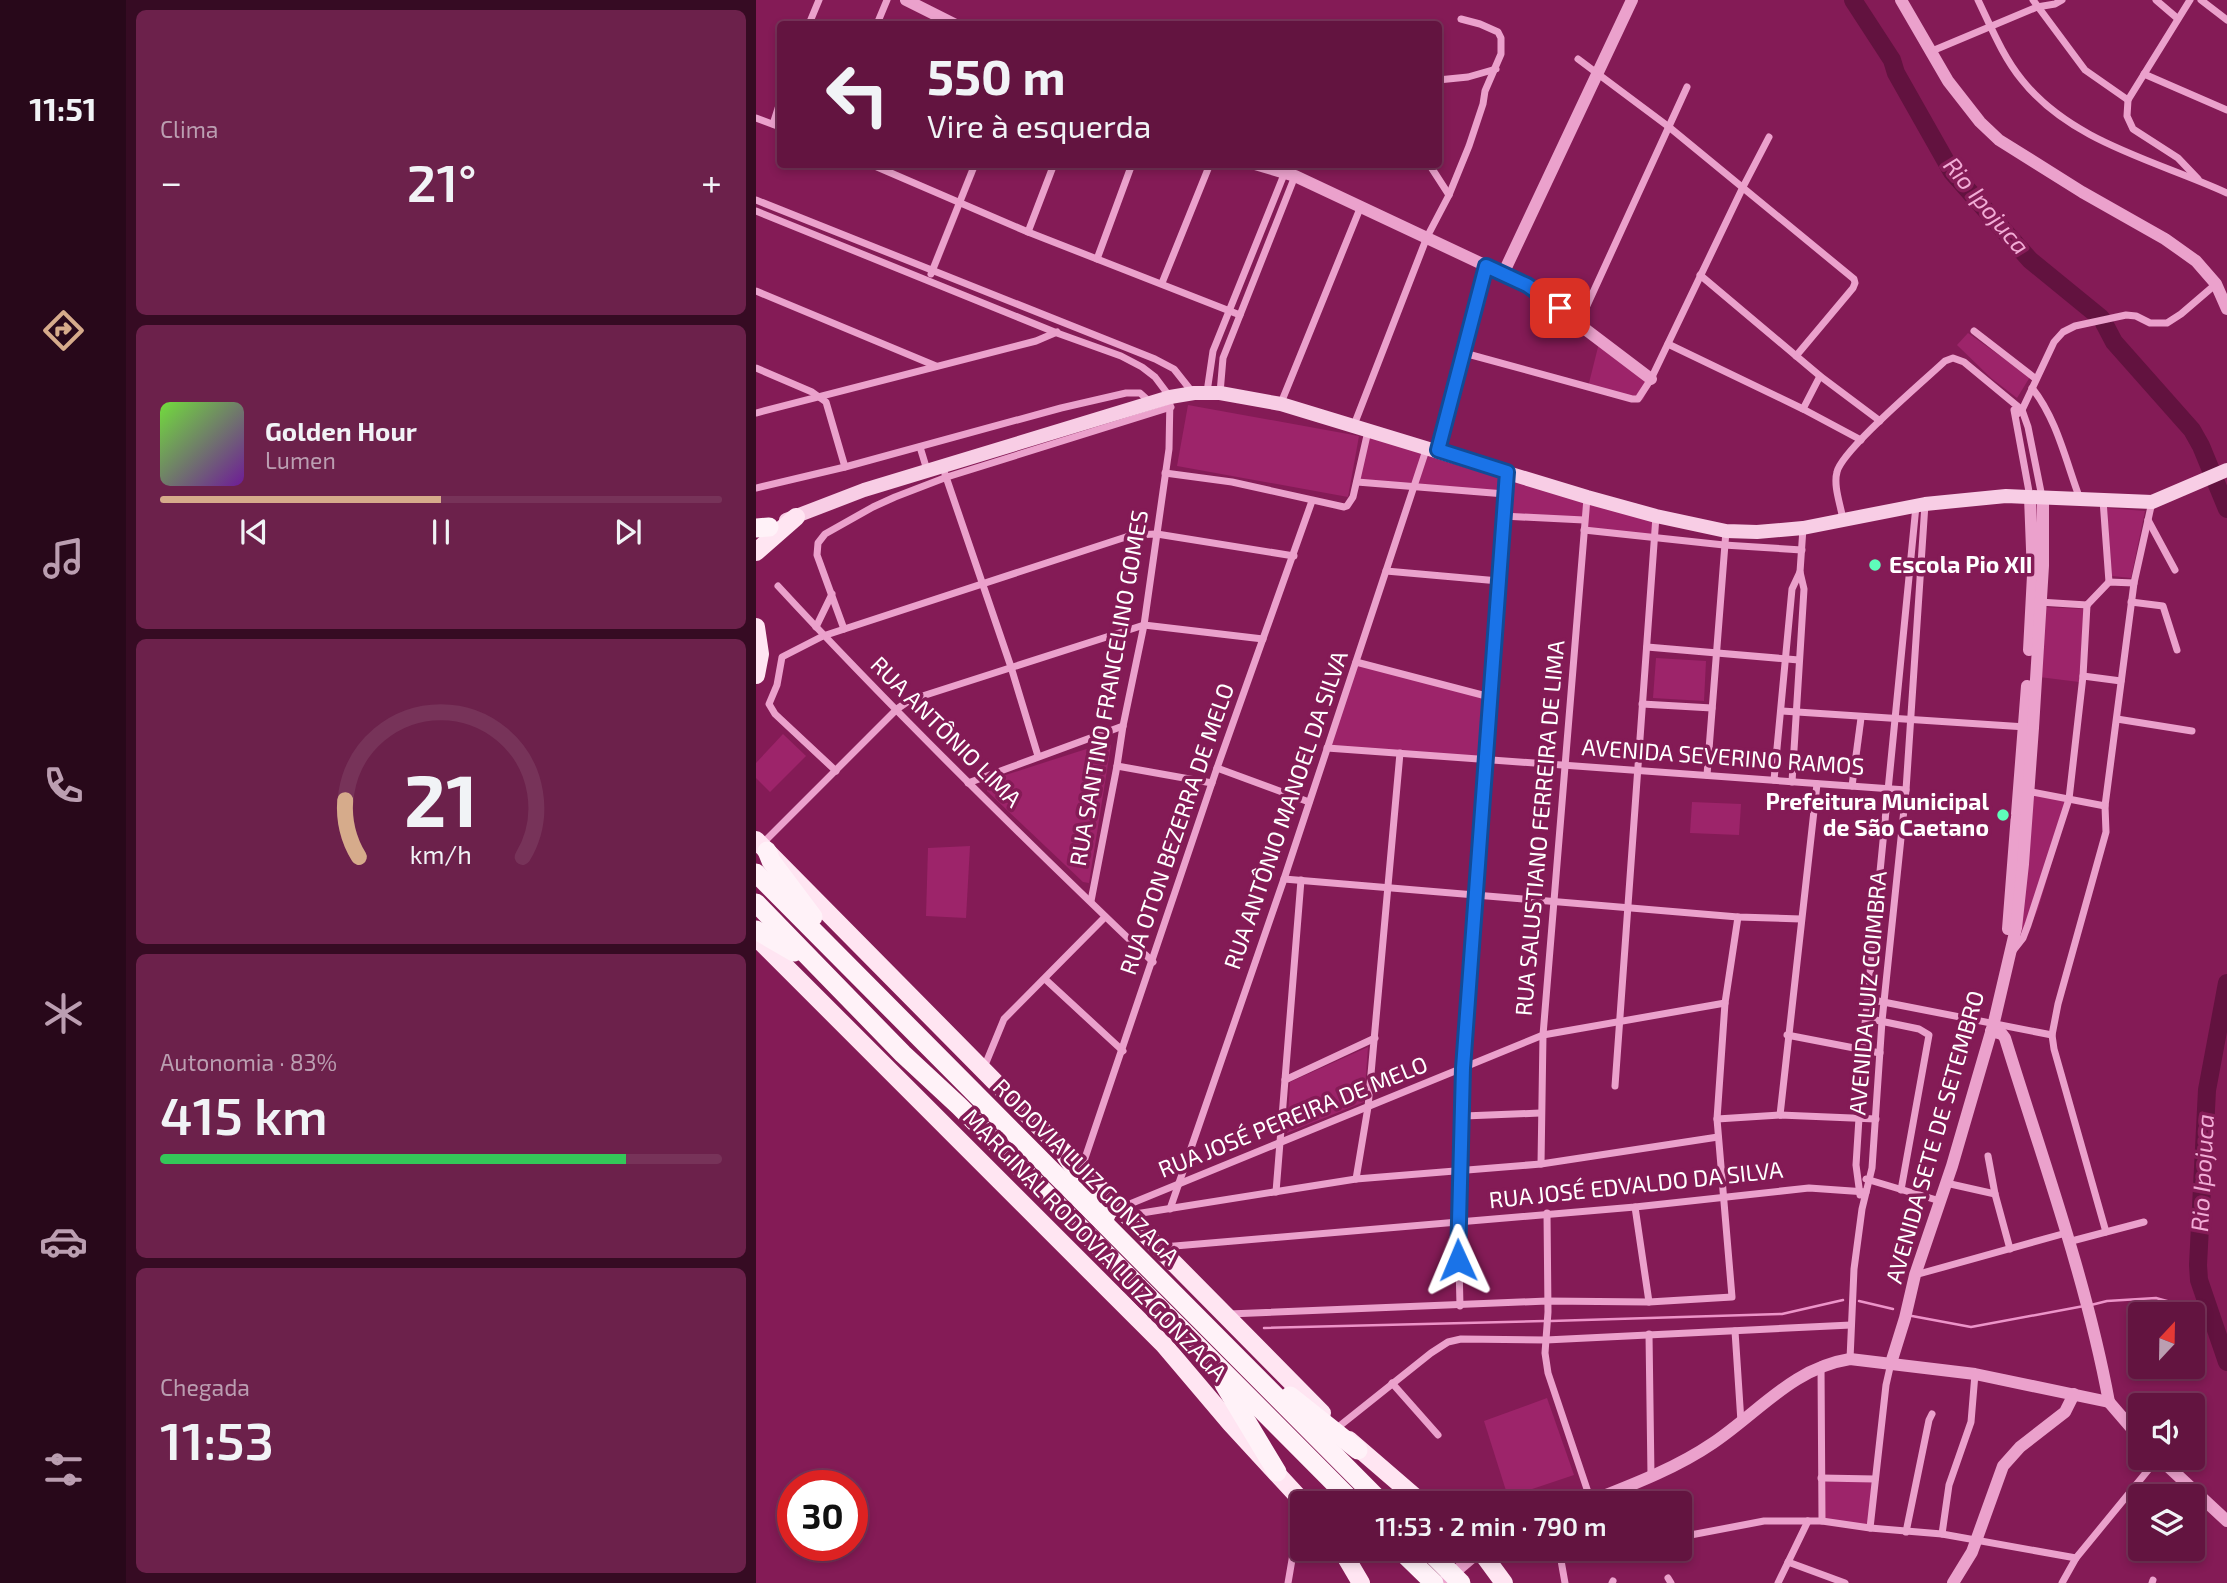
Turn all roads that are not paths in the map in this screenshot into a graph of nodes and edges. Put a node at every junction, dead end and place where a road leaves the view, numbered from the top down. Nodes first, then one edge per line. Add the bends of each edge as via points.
1 (819, 0) edge
2 (887, 0) edge
3 (906, 0) edge
4 (1632, 0) edge
5 (1901, 0) edge
6 (1978, 0) edge
7 (2062, 0) edge
8 (2156, 0) edge
9 (2190, 0) edge
10 (2201, 0) edge
11 (2035, 3) edge
12 (2178, 18) junction
13 (1461, 19) dead end
14 (2227, 20) edge
15 (811, 21) edge
16 (878, 21) edge
17 (947, 21) edge
18 (1992, 27) junction
19 (1932, 51) junction
20 (1578, 60) dead end
21 (1496, 69) junction
22 (1598, 73) junction
23 (2144, 74) junction
24 (1442, 80) edge
25 (1687, 87) dead end
26 (2128, 100) junction
27 (2227, 110) edge
28 (756, 118) edge
29 (777, 125) edge
30 (1669, 127) junction
31 (1769, 137) dead end
32 (879, 168) edge
33 (894, 168) edge
34 (973, 168) edge
35 (1052, 168) edge
36 (1131, 168) edge
37 (1208, 168) edge
38 (1269, 168) edge
39 (1432, 168) edge
40 (892, 174) junction
41 (1290, 174) junction
42 (2200, 180) junction
43 (1743, 187) junction
44 (2227, 193) edge
45 (1449, 195) junction
46 (756, 200) edge
47 (960, 202) junction
48 (1361, 206) junction
49 (756, 211) edge
50 (1028, 232) junction
51 (1427, 237) junction
52 (1097, 259) junction
53 (1486, 266) junction
54 (932, 271) junction
55 (1503, 274) junction
56 (1700, 275) junction
57 (928, 281) junction
58 (1162, 283) junction
59 (2216, 284) junction
60 (756, 291) edge
61 (2227, 309) edge
62 (1229, 310) junction
63 (1240, 315) junction
64 (1579, 323) junction
65 (1064, 324) junction
66 (1974, 331) dead end
67 (1057, 333) junction
68 (1668, 344) junction
69 (1464, 353) junction
70 (1796, 356) junction
71 (937, 366) junction
72 (756, 368) edge
73 (1820, 376) junction
74 (1651, 379) junction
75 (2036, 379) junction
76 (2032, 388) junction
77 (1207, 393) junction
78 (821, 397) junction
79 (1150, 402) junction
80 (1171, 402) junction
81 (1281, 404) junction
82 (1803, 409) junction
83 (756, 413) edge
84 (2019, 413) junction
85 (1880, 421) junction
86 (1361, 427) junction
87 (1861, 440) junction
88 (920, 447) junction
89 (1432, 448) junction
90 (845, 467) junction
91 (2227, 470) edge
92 (927, 471) junction
93 (945, 472) junction
94 (1165, 472) junction
95 (1507, 472) junction
96 (1357, 482) junction
97 (1414, 487) junction
98 (756, 488) edge
99 (1505, 494) junction
100 (1587, 497) junction
101 (2036, 497) junction
102 (2080, 500) junction
103 (2103, 500) junction
104 (1312, 502) junction
105 (2152, 502) junction
106 (1920, 505) junction
107 (1503, 516) junction
108 (1656, 516) junction
109 (796, 517) junction
110 (1584, 520) junction
111 (1843, 520) junction
112 (2148, 520) junction
113 (1803, 527) junction
114 (760, 529) edge
115 (1584, 530) junction
116 (1157, 534) junction
117 (1654, 536) junction
118 (1725, 538) junction
119 (1802, 550) junction
120 (756, 552) edge
121 (1294, 556) junction
122 (2175, 570) dead end
123 (1386, 571) junction
124 (1800, 572) junction
125 (1499, 581) junction
126 (2109, 582) junction
127 (2134, 583) junction
128 (982, 585) junction
129 (778, 586) dead end
130 (1907, 592) junction
131 (1920, 592) junction
132 (832, 594) junction
133 (2131, 602) junction
134 (2037, 603) junction
135 (2087, 605) junction
136 (1144, 625) junction
137 (756, 627) edge
138 (816, 627) junction
139 (844, 629) junction
140 (824, 636) junction
141 (1262, 639) junction
142 (1647, 647) junction
143 (2177, 650) dead end
144 (1717, 653) junction
145 (1787, 659) junction
146 (1799, 660) junction
147 (1356, 662) junction
148 (1011, 667) junction
149 (756, 675) edge
150 (2083, 676) junction
151 (2121, 681) junction
152 (1490, 697) junction
153 (1642, 704) junction
154 (1712, 708) junction
155 (897, 709) junction
156 (1782, 712) junction
157 (1795, 713) junction
158 (1861, 718) junction
159 (1895, 719) junction
160 (1911, 719) junction
161 (2117, 719) junction
162 (1123, 726) junction
163 (2029, 728) junction
164 (2192, 731) dead end
165 (1327, 748) junction
166 (1400, 753) junction
167 (1038, 756) junction
168 (1485, 759) junction
169 (1565, 765) junction
170 (1117, 766) junction
171 (1217, 768) junction
172 (1637, 770) junction
173 (836, 771) junction
174 (1707, 775) junction
175 (1774, 780) junction
176 (1792, 782) junction
177 (968, 783) junction
178 (1212, 783) junction
179 (1817, 784) junction
180 (1852, 786) junction
181 (1888, 789) junction
182 (1906, 790) junction
183 (2024, 791) junction
184 (2069, 799) junction
185 (1309, 802) junction
186 (2105, 806) junction
187 (761, 846) edge
188 (756, 873) edge
189 (1284, 879) junction
190 (1301, 880) junction
191 (1387, 888) junction
192 (1475, 895) junction
193 (2015, 896) junction
194 (1091, 901) junction
195 (1553, 901) junction
196 (2037, 902) junction
197 (756, 903) edge
198 (1626, 908) junction
199 (1105, 917) junction
200 (1738, 917) junction
201 (1801, 919) junction
202 (756, 930) edge
203 (756, 937) edge
204 (2007, 953) junction
205 (1153, 962) junction
206 (1045, 979) junction
207 (876, 993) junction
208 (1868, 999) junction
209 (1884, 1002) junction
210 (1725, 1003) junction
211 (1866, 1018) junction
212 (1882, 1021) junction
213 (1619, 1022) junction
214 (1993, 1026) junction
215 (1543, 1035) junction
216 (1787, 1035) junction
217 (2052, 1035) junction
218 (1375, 1038) junction
219 (1123, 1051) junction
220 (1864, 1051) junction
221 (1880, 1053) junction
222 (903, 1054) junction
223 (1463, 1068) junction
224 (983, 1070) junction
225 (1285, 1080) junction
226 (1615, 1086) dead end
227 (1368, 1107) junction
228 (1540, 1113) junction
229 (1780, 1115) junction
230 (1464, 1116) junction
231 (1717, 1119) junction
232 (1860, 1119) junction
233 (1876, 1119) junction
234 (1718, 1138) junction
235 (1280, 1143) junction
236 (1066, 1156) junction
237 (1988, 1156) dead end
238 (1541, 1164) junction
239 (1081, 1171) junction
240 (1461, 1172) junction
241 (1858, 1178) junction
242 (1356, 1179) junction
243 (1869, 1180) junction
244 (1946, 1183) junction
245 (1179, 1184) junction
246 (1901, 1189) junction
247 (1276, 1192) junction
248 (1863, 1192) junction
249 (1995, 1194) junction
250 (1724, 1198) junction
251 (1940, 1201) junction
252 (1635, 1207) junction
253 (1170, 1209) junction
254 (1123, 1212) junction
255 (1547, 1213) junction
256 (1458, 1222) junction
257 (2144, 1222) dead end
258 (2106, 1232) junction
259 (2067, 1238) junction
260 (1158, 1247) junction
261 (2010, 1250) junction
262 (1135, 1256) junction
263 (1915, 1275) junction
264 (1547, 1301) junction
265 (1649, 1302) junction
266 (1460, 1306) junction
267 (1224, 1314) junction
268 (1174, 1321) junction
269 (1202, 1323) junction
270 (1851, 1325) junction
271 (1735, 1331) junction
272 (1649, 1334) junction
273 (1546, 1340) junction
274 (1850, 1359) junction
275 (1891, 1363) junction
276 (1821, 1365) junction
277 (1975, 1374) junction
278 (1392, 1383) junction
279 (2074, 1394) junction
280 (2109, 1402) junction
281 (1932, 1415) dead end
282 (1285, 1420) junction
283 (1741, 1422) junction
284 (2128, 1424) edge
285 (1337, 1428) junction
286 (1438, 1435) dead end
287 (1359, 1450) junction
288 (2149, 1470) edge
289 (2172, 1470) edge
290 (1277, 1472) junction
291 (1651, 1476) junction
292 (1821, 1478) junction
293 (1875, 1479) junction
294 (1294, 1491) edge
295 (1344, 1491) edge
296 (1368, 1491) edge
297 (1408, 1491) edge
298 (1585, 1491) edge
299 (1615, 1491) edge
300 (1808, 1521) junction
301 (1822, 1521) junction
302 (2227, 1521) edge
303 (1870, 1528) junction
304 (1906, 1532) junction
305 (1942, 1534) junction
306 (1692, 1535) edge
307 (1977, 1540) junction
308 (2076, 1558) junction
309 (1292, 1561) edge
310 (1348, 1561) edge
311 (1411, 1561) edge
312 (1439, 1561) edge
313 (1466, 1561) edge
314 (1488, 1561) edge
315 (1561, 1561) edge
316 (1788, 1562) junction
317 (1288, 1583) edge
318 (1361, 1583) edge
319 (1434, 1583) edge
320 (1441, 1583) edge
321 (1461, 1583) edge
322 (1504, 1583) edge
323 (1565, 1583) edge
324 (1778, 1583) edge
325 (1844, 1583) edge
326 (1953, 1583) edge
327 (2063, 1583) edge

1 - 15 street
2 - 16 street
3 - 17 street
4 - 22 street
5 - 19 street
6 - 18 street
7 - 11 street
8 - 12 street
9 - 12 street
10 - 14 street
11 - 18 street
11 - 26 street via 2085,70
12 - 23 street
13 - 21 street via 1497,32 1502,54
18 - 19 street
18 - 42 street via 2021,79 2056,113 2114,146
19 - 59 street via 1963,101 1999,140 2165,239 2196,261
20 - 22 street
21 - 24 street
21 - 45 street
22 - 30 street
22 - 55 street
23 - 26 street
23 - 27 street
25 - 30 street
26 - 42 street via 2127,116 2133,128 2178,158
28 - 29 street
30 - 43 street
30 - 64 street
31 - 43 street
32 - 40 street
33 - 40 street
34 - 47 street
35 - 50 street
36 - 52 street
37 - 58 street
38 - 41 street
39 - 45 street
40 - 47 street
41 - 48 street
41 - 62 street
41 - 63 street
42 - 44 street
43 - 56 street
43 - 70 street via 1854,279 1853,288
45 - 51 street
46 - 54 street
47 - 50 street
47 - 54 street
48 - 51 street
48 - 81 street
49 - 57 street
50 - 52 street
51 - 53 street
51 - 86 street
52 - 58 street
53 - 55 street
53 - 69 street
54 - 57 street
54 - 65 street
55 - 64 street
56 - 68 street
56 - 70 street
57 - 67 street
58 - 62 street
59 - 61 street
59 - 75 street via 2167,323 2126,315 2063,332
60 - 71 street
62 - 63 street
62 - 77 street via 1210,363
63 - 77 street
64 - 74 street
65 - 67 street
65 - 77 street via 1155,359
66 - 75 street
67 - 71 street
67 - 80 street via 1142,367 1155,377
68 - 74 street
68 - 82 street
69 - 74 street via 1632,399 1638,399
69 - 89 street
70 - 73 street
71 - 78 street
72 - 78 street
73 - 82 street
73 - 85 street
75 - 76 street
76 - 84 street
76 - 102 street via 2055,429
77 - 80 main road
77 - 81 main road
78 - 83 street
78 - 90 street via 830,412
79 - 80 main road
79 - 88 street via 1140,393 1126,393
79 - 93 main road
80 - 93 street
80 - 94 street, RUA SANTINO FRANCELINO GOMES
81 - 86 main road
82 - 87 street
84 - 85 street via 1964,362 1953,358
84 - 101 street
84 - 101 street via 2028,427
85 - 87 street
86 - 89 main road
86 - 96 street
87 - 111 street via 1836,474
88 - 90 street
88 - 92 street
89 - 95 main road
89 - 97 street, RUA ANTÔNIO MANOEL DA SILVA
90 - 98 street
91 - 105 main road
92 - 93 main road
92 - 109 main road
93 - 128 street
93 - 132 street via 820,539 817,555
94 - 104 street via 1232,482
94 - 116 street, RUA SANTINO FRANCELINO GOMES
95 - 99 street
95 - 100 main road
96 - 97 street
96 - 104 street via 1348,506
97 - 99 street
97 - 123 street, RUA ANTÔNIO MANOEL DA SILVA
99 - 107 street
100 - 108 main road
100 - 110 street, RUA SALUSTIANO FERREIRA DE LIMA
101 - 102 main road
101 - 106 main road via 1983,497
101 - 134 street, AVENIDA SETE DE SETEMBRO
102 - 103 main road
103 - 105 main road
103 - 126 street
104 - 121 street, RUA OTON BEZERRA DE MELO
105 - 112 street
106 - 111 main road
106 - 130 street, AVENIDA LUIZ COIMBRA
106 - 131 street, AVENIDA LUIZ COIMBRA
107 - 110 street
107 - 125 street
108 - 117 street
108 - 118 main road
109 - 114 main road
109 - 120 main road
110 - 115 street, RUA SALUSTIANO FERREIRA DE LIMA
111 - 113 main road
112 - 122 street
112 - 127 street
113 - 118 main road
113 - 119 street
115 - 117 street
115 - 169 street, RUA SALUSTIANO FERREIRA DE LIMA
116 - 121 street
116 - 128 street via 1117,539
116 - 136 street, RUA SANTINO FRANCELINO GOMES
117 - 118 street
117 - 142 street
118 - 119 street
118 - 144 street
119 - 124 street
121 - 141 street, RUA OTON BEZERRA DE MELO
123 - 125 street
123 - 147 street, RUA ANTÔNIO MANOEL DA SILVA
124 - 145 street via 1792,589
124 - 146 street via 1804,589
125 - 152 street
126 - 127 street
126 - 135 street
127 - 133 street
128 - 139 street
128 - 148 street
129 - 138 street, RUA ANTÔNIO LIMA
130 - 131 street
130 - 159 street, AVENIDA LUIZ COIMBRA
131 - 160 street, AVENIDA LUIZ COIMBRA
132 - 138 street
132 - 139 street
133 - 143 street via 2162,606
133 - 151 street
134 - 135 street
134 - 163 street, AVENIDA SETE DE SETEMBRO
135 - 150 street
136 - 141 street
136 - 148 street
136 - 162 street, RUA SANTINO FRANCELINO GOMES
137 - 149 main road via 760,654
138 - 140 street, RUA ANTÔNIO LIMA
139 - 140 street
140 - 155 street, RUA ANTÔNIO LIMA
140 - 173 street via 781,659 778,685 769,704
141 - 171 street, RUA OTON BEZERRA DE MELO
142 - 144 street
142 - 153 street
144 - 145 street
144 - 154 street
145 - 146 street
145 - 156 street
146 - 157 street
147 - 152 street
147 - 165 street, RUA ANTÔNIO MANOEL DA SILVA
148 - 155 street via 926,693
148 - 167 street
150 - 151 street
150 - 184 street
151 - 161 street
152 - 168 street
153 - 154 street
153 - 172 street
154 - 174 street
155 - 173 street
155 - 177 street, RUA ANTÔNIO LIMA
156 - 157 street
156 - 175 street
157 - 158 street
157 - 176 street
158 - 159 street
158 - 180 street
159 - 160 street
159 - 181 street, AVENIDA LUIZ COIMBRA
160 - 163 street
160 - 182 street, AVENIDA LUIZ COIMBRA
161 - 164 street
161 - 186 street
162 - 167 street
162 - 170 street, RUA SANTINO FRANCELINO GOMES
163 - 183 street, AVENIDA SETE DE SETEMBRO
165 - 166 street, AVENIDA SEVERINO RAMOS
165 - 185 street, RUA ANTÔNIO MANOEL DA SILVA
166 - 168 street, AVENIDA SEVERINO RAMOS
166 - 191 street
167 - 177 street
168 - 169 street, AVENIDA SEVERINO RAMOS
168 - 192 street
169 - 172 street, AVENIDA SEVERINO RAMOS
169 - 195 street, RUA SALUSTIANO FERREIRA DE LIMA
170 - 178 street
170 - 194 street, RUA SANTINO FRANCELINO GOMES
171 - 178 street, RUA OTON BEZERRA DE MELO
171 - 185 street
172 - 174 street, AVENIDA SEVERINO RAMOS
172 - 198 street
173 - 187 street
174 - 175 street, AVENIDA SEVERINO RAMOS
175 - 176 street, AVENIDA SEVERINO RAMOS
176 - 179 street, AVENIDA SEVERINO RAMOS
177 - 194 street, RUA ANTÔNIO LIMA
178 - 205 street, RUA OTON BEZERRA DE MELO
179 - 180 street, AVENIDA SEVERINO RAMOS
179 - 201 street
180 - 181 street, AVENIDA SEVERINO RAMOS
181 - 182 street, AVENIDA SEVERINO RAMOS
181 - 208 street, AVENIDA LUIZ COIMBRA
182 - 209 street, AVENIDA LUIZ COIMBRA
183 - 184 street
183 - 193 street, AVENIDA SETE DE SETEMBRO
184 - 186 street
184 - 196 street
185 - 189 street, RUA ANTÔNIO MANOEL DA SILVA
186 - 217 street via 2106,832
187 - 207 highway
187 - 224 main road, MARGINAL RODOVIA LUIZ GONZAGA
188 - 207 highway, RODOVIA LUIZ GONZAGA
189 - 190 street
189 - 245 street, RUA ANTÔNIO MANOEL DA SILVA
190 - 191 street
190 - 225 street
191 - 192 street
191 - 218 street
192 - 195 street
192 - 223 street
193 - 196 street
193 - 204 street, AVENIDA SETE DE SETEMBRO
194 - 199 street, RUA ANTÔNIO LIMA
195 - 198 street
195 - 215 street, RUA SALUSTIANO FERREIRA DE LIMA
196 - 204 street via 2023,938
197 - 222 highway, RODOVIA LUIZ GONZAGA
198 - 200 street
198 - 213 street
199 - 205 street, RUA ANTÔNIO LIMA
199 - 206 street
200 - 201 street
200 - 210 street
201 - 216 street
202 - 222 highway via 796,953 876,1034
203 - 290 main road, MARGINAL RODOVIA LUIZ GONZAGA via 1164,1345
204 - 214 street, AVENIDA SETE DE SETEMBRO
205 - 219 street, RUA OTON BEZERRA DE MELO
206 - 219 street
206 - 224 street via 1004,1018
207 - 262 highway, RODOVIA LUIZ GONZAGA
208 - 209 street
208 - 211 street, AVENIDA LUIZ COIMBRA
209 - 212 street, AVENIDA LUIZ COIMBRA
209 - 214 street
210 - 213 street, RUA JOSÉ PEREIRA DE MELO
210 - 231 street
211 - 212 street
211 - 220 street, AVENIDA LUIZ COIMBRA
212 - 221 street, AVENIDA LUIZ COIMBRA
212 - 246 street via 1926,1031 1930,1040
213 - 215 street, RUA JOSÉ PEREIRA DE MELO
213 - 226 street
214 - 217 street
214 - 244 street, AVENIDA SETE DE SETEMBRO
214 - 259 street via 2004,1038
215 - 223 street, RUA JOSÉ PEREIRA DE MELO
215 - 228 street, RUA SALUSTIANO FERREIRA DE LIMA
216 - 220 street
216 - 229 street
217 - 258 street
218 - 225 street
218 - 227 street
219 - 239 street, RUA OTON BEZERRA DE MELO
220 - 221 street
220 - 232 street, AVENIDA LUIZ COIMBRA
221 - 233 street, AVENIDA LUIZ COIMBRA
222 - 268 highway, RODOVIA LUIZ GONZAGA
223 - 227 street, RUA JOSÉ PEREIRA DE MELO
223 - 230 street
224 - 236 main road, MARGINAL RODOVIA LUIZ GONZAGA
225 - 235 street
227 - 235 street, RUA JOSÉ PEREIRA DE MELO
227 - 242 street
228 - 230 street
228 - 238 street, RUA SALUSTIANO FERREIRA DE LIMA
229 - 231 street
229 - 232 street
230 - 240 street
231 - 234 street
232 - 233 street
232 - 241 street, AVENIDA LUIZ COIMBRA
233 - 243 street, AVENIDA LUIZ COIMBRA
234 - 238 street
234 - 250 street
235 - 245 street, RUA JOSÉ PEREIRA DE MELO
235 - 247 street
236 - 239 main road, MARGINAL RODOVIA LUIZ GONZAGA
236 - 262 highway
237 - 249 street
238 - 240 street
239 - 254 main road, MARGINAL RODOVIA LUIZ GONZAGA
240 - 242 street
240 - 256 street
241 - 243 street
241 - 248 street, AVENIDA LUIZ COIMBRA
242 - 247 street
243 - 246 street
243 - 248 street, AVENIDA LUIZ COIMBRA
244 - 249 street
244 - 251 street, AVENIDA SETE DE SETEMBRO
245 - 253 street, RUA ANTÔNIO MANOEL DA SILVA
245 - 254 street, RUA JOSÉ PEREIRA DE MELO
246 - 251 street
247 - 253 street
248 - 250 street, RUA JOSÉ EDVALDO DA SILVA via 1809,1188
248 - 270 street
249 - 261 street
250 - 252 street, RUA JOSÉ EDVALDO DA SILVA
250 - 265 street via 1732,1297
251 - 263 street, AVENIDA SETE DE SETEMBRO
252 - 255 street, RUA JOSÉ EDVALDO DA SILVA
252 - 265 street
253 - 254 street
254 - 260 main road, MARGINAL RODOVIA LUIZ GONZAGA
255 - 256 street, RUA JOSÉ EDVALDO DA SILVA
255 - 264 street
256 - 260 street, RUA JOSÉ EDVALDO DA SILVA
256 - 266 street
257 - 258 street
258 - 259 street
259 - 261 street
259 - 280 street
260 - 267 main road, MARGINAL RODOVIA LUIZ GONZAGA
261 - 263 street
262 - 269 highway, RODOVIA LUIZ GONZAGA
263 - 275 street, AVENIDA SETE DE SETEMBRO
264 - 265 street
264 - 266 street
264 - 273 street
266 - 267 street
267 - 285 main road, MARGINAL RODOVIA LUIZ GONZAGA
268 - 282 highway, RODOVIA LUIZ GONZAGA
268 - 290 highway via 1223,1382
269 - 282 highway, RODOVIA LUIZ GONZAGA
269 - 287 highway
270 - 271 street
270 - 274 street
271 - 272 street
271 - 283 street
272 - 273 street
272 - 291 street
273 - 278 street via 1455,1340
273 - 298 street via 1548,1373
274 - 275 street
274 - 276 street
275 - 277 street
275 - 293 street
276 - 283 street
276 - 292 street
277 - 279 street
277 - 305 street via 1971,1422 1948,1485
278 - 285 street
278 - 286 street
279 - 280 street
279 - 307 street via 2064,1412 2003,1466
280 - 284 street
281 - 304 street
282 - 295 highway, RODOVIA LUIZ GONZAGA
282 - 296 highway, RODOVIA LUIZ GONZAGA
283 - 291 street via 1712,1444
285 - 287 main road, MARGINAL RODOVIA LUIZ GONZAGA
287 - 297 main road, MARGINAL RODOVIA LUIZ GONZAGA
288 - 308 street
289 - 302 street
290 - 294 main road, MARGINAL RODOVIA LUIZ GONZAGA
291 - 299 street
292 - 293 street
292 - 301 street
293 - 303 street
300 - 301 street
300 - 306 street via 1764,1521
300 - 316 street
301 - 303 street
303 - 304 street
304 - 305 street
305 - 307 street
307 - 308 street
307 - 326 street
308 - 327 street
309 - 317 street
310 - 318 main road
311 - 319 highway
312 - 321 highway, bridge
313 - 320 street
314 - 322 main road
315 - 323 street
316 - 324 street
316 - 325 street

